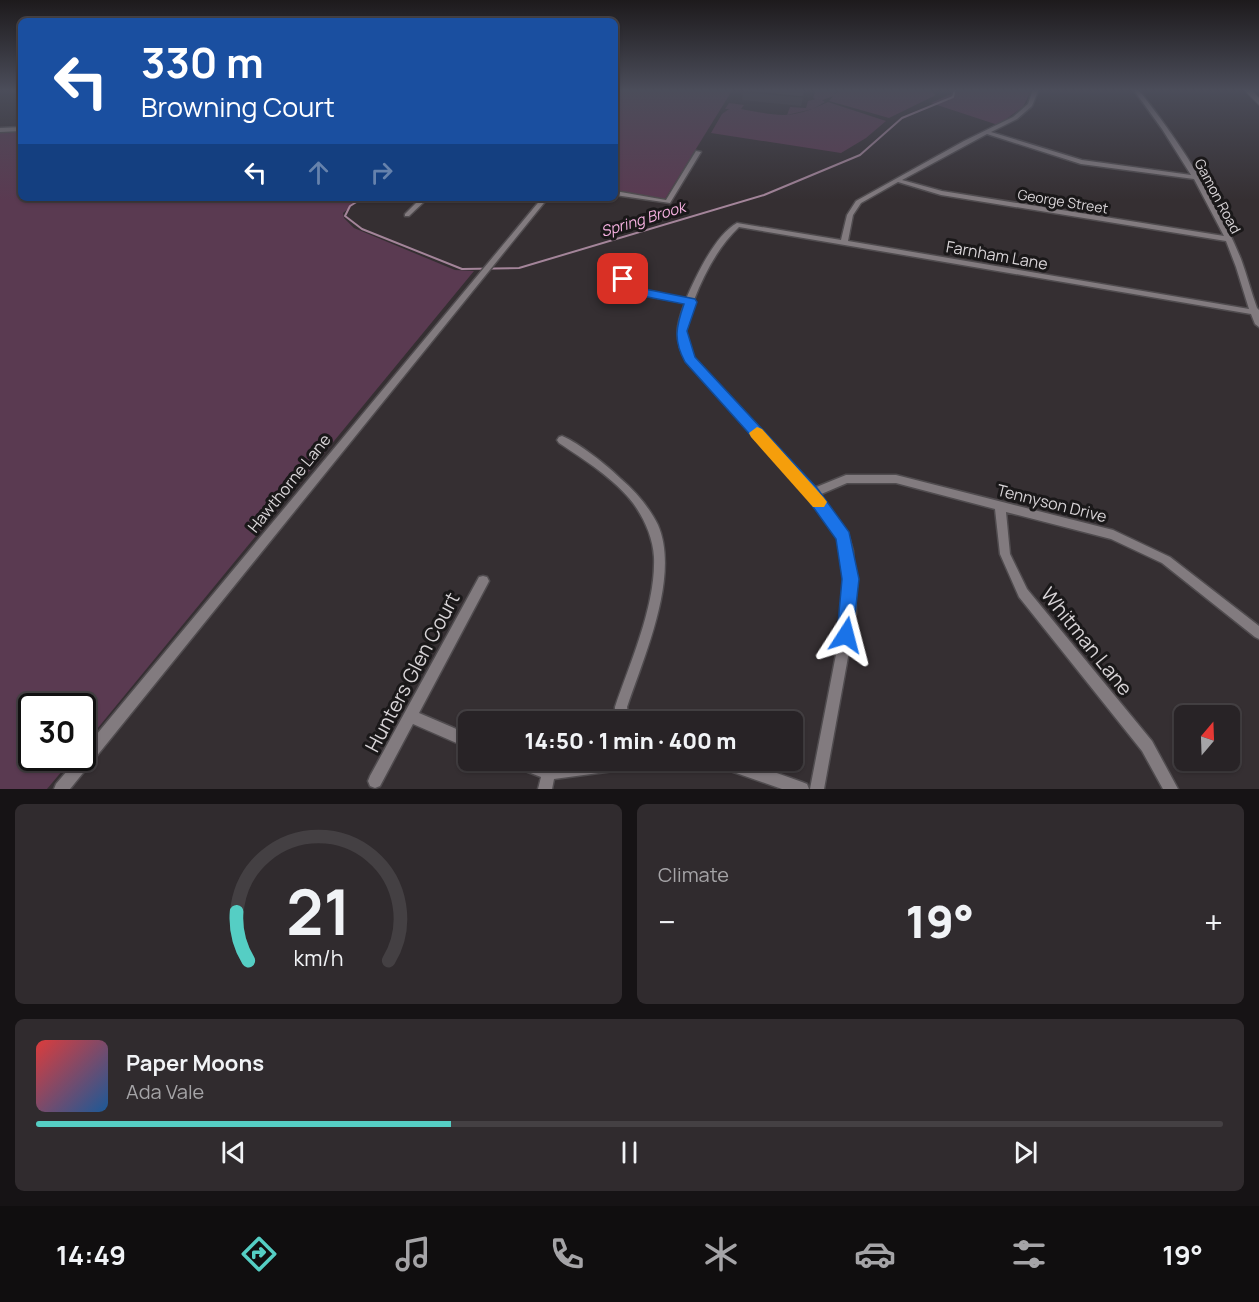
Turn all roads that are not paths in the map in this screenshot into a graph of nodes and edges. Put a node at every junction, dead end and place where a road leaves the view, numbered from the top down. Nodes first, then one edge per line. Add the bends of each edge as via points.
1 (998, 126) edge
2 (1163, 126) edge
3 (18, 129) edge
4 (0, 130) edge
5 (986, 132) junction
6 (698, 152) dead end
7 (1196, 177) junction
8 (896, 180) junction
9 (618, 194) edge
10 (422, 201) edge
11 (542, 201) edge
12 (407, 215) dead end
13 (1228, 239) junction
14 (844, 243) junction
15 (623, 279) dead end
16 (691, 302) junction
17 (1257, 313) edge
18 (1259, 324) edge
19 (562, 440) dead end
20 (812, 493) junction
21 (1000, 505) junction
22 (483, 580) dead end
23 (1259, 633) edge
24 (621, 711) edge
25 (412, 717) junction
26 (458, 737) edge
27 (544, 771) edge
28 (564, 771) edge
29 (750, 771) edge
30 (549, 773) junction
31 (375, 781) dead end
32 (61, 789) edge
33 (545, 789) edge
34 (802, 789) edge
35 (818, 789) edge
36 (1172, 789) edge

1 - 5 street
2 - 7 street, Gamon Road
3 - 4 street
5 - 7 street via 1081,162
5 - 8 street
6 - 9 street via 668,202
7 - 13 street, Gamon Road
8 - 13 street, George Street via 951,195
8 - 14 street via 854,206
10 - 12 street
11 - 32 street, Hawthorne Lane
13 - 17 street, Gamon Road
14 - 16 street, Farnham Lane via 737,225 711,255
14 - 17 street, Farnham Lane
15 - 16 street via 637,291
16 - 20 street via 681,331 689,359
17 - 18 street, Gamon Road
19 - 24 street via 600,464 625,487 650,518 658,540 661,582
20 - 21 street, Tennyson Drive via 846,479 878,477
20 - 35 street via 844,537 851,579 850,613
21 - 23 street, Tennyson Drive via 1103,532 1146,548 1184,572
21 - 36 street, Whitman Lane via 1005,554 1023,593 1147,747
22 - 25 street, Hunters Glen Court
25 - 26 street
25 - 31 street, Hunters Glen Court
27 - 30 street
28 - 30 street
29 - 34 street
30 - 33 street

